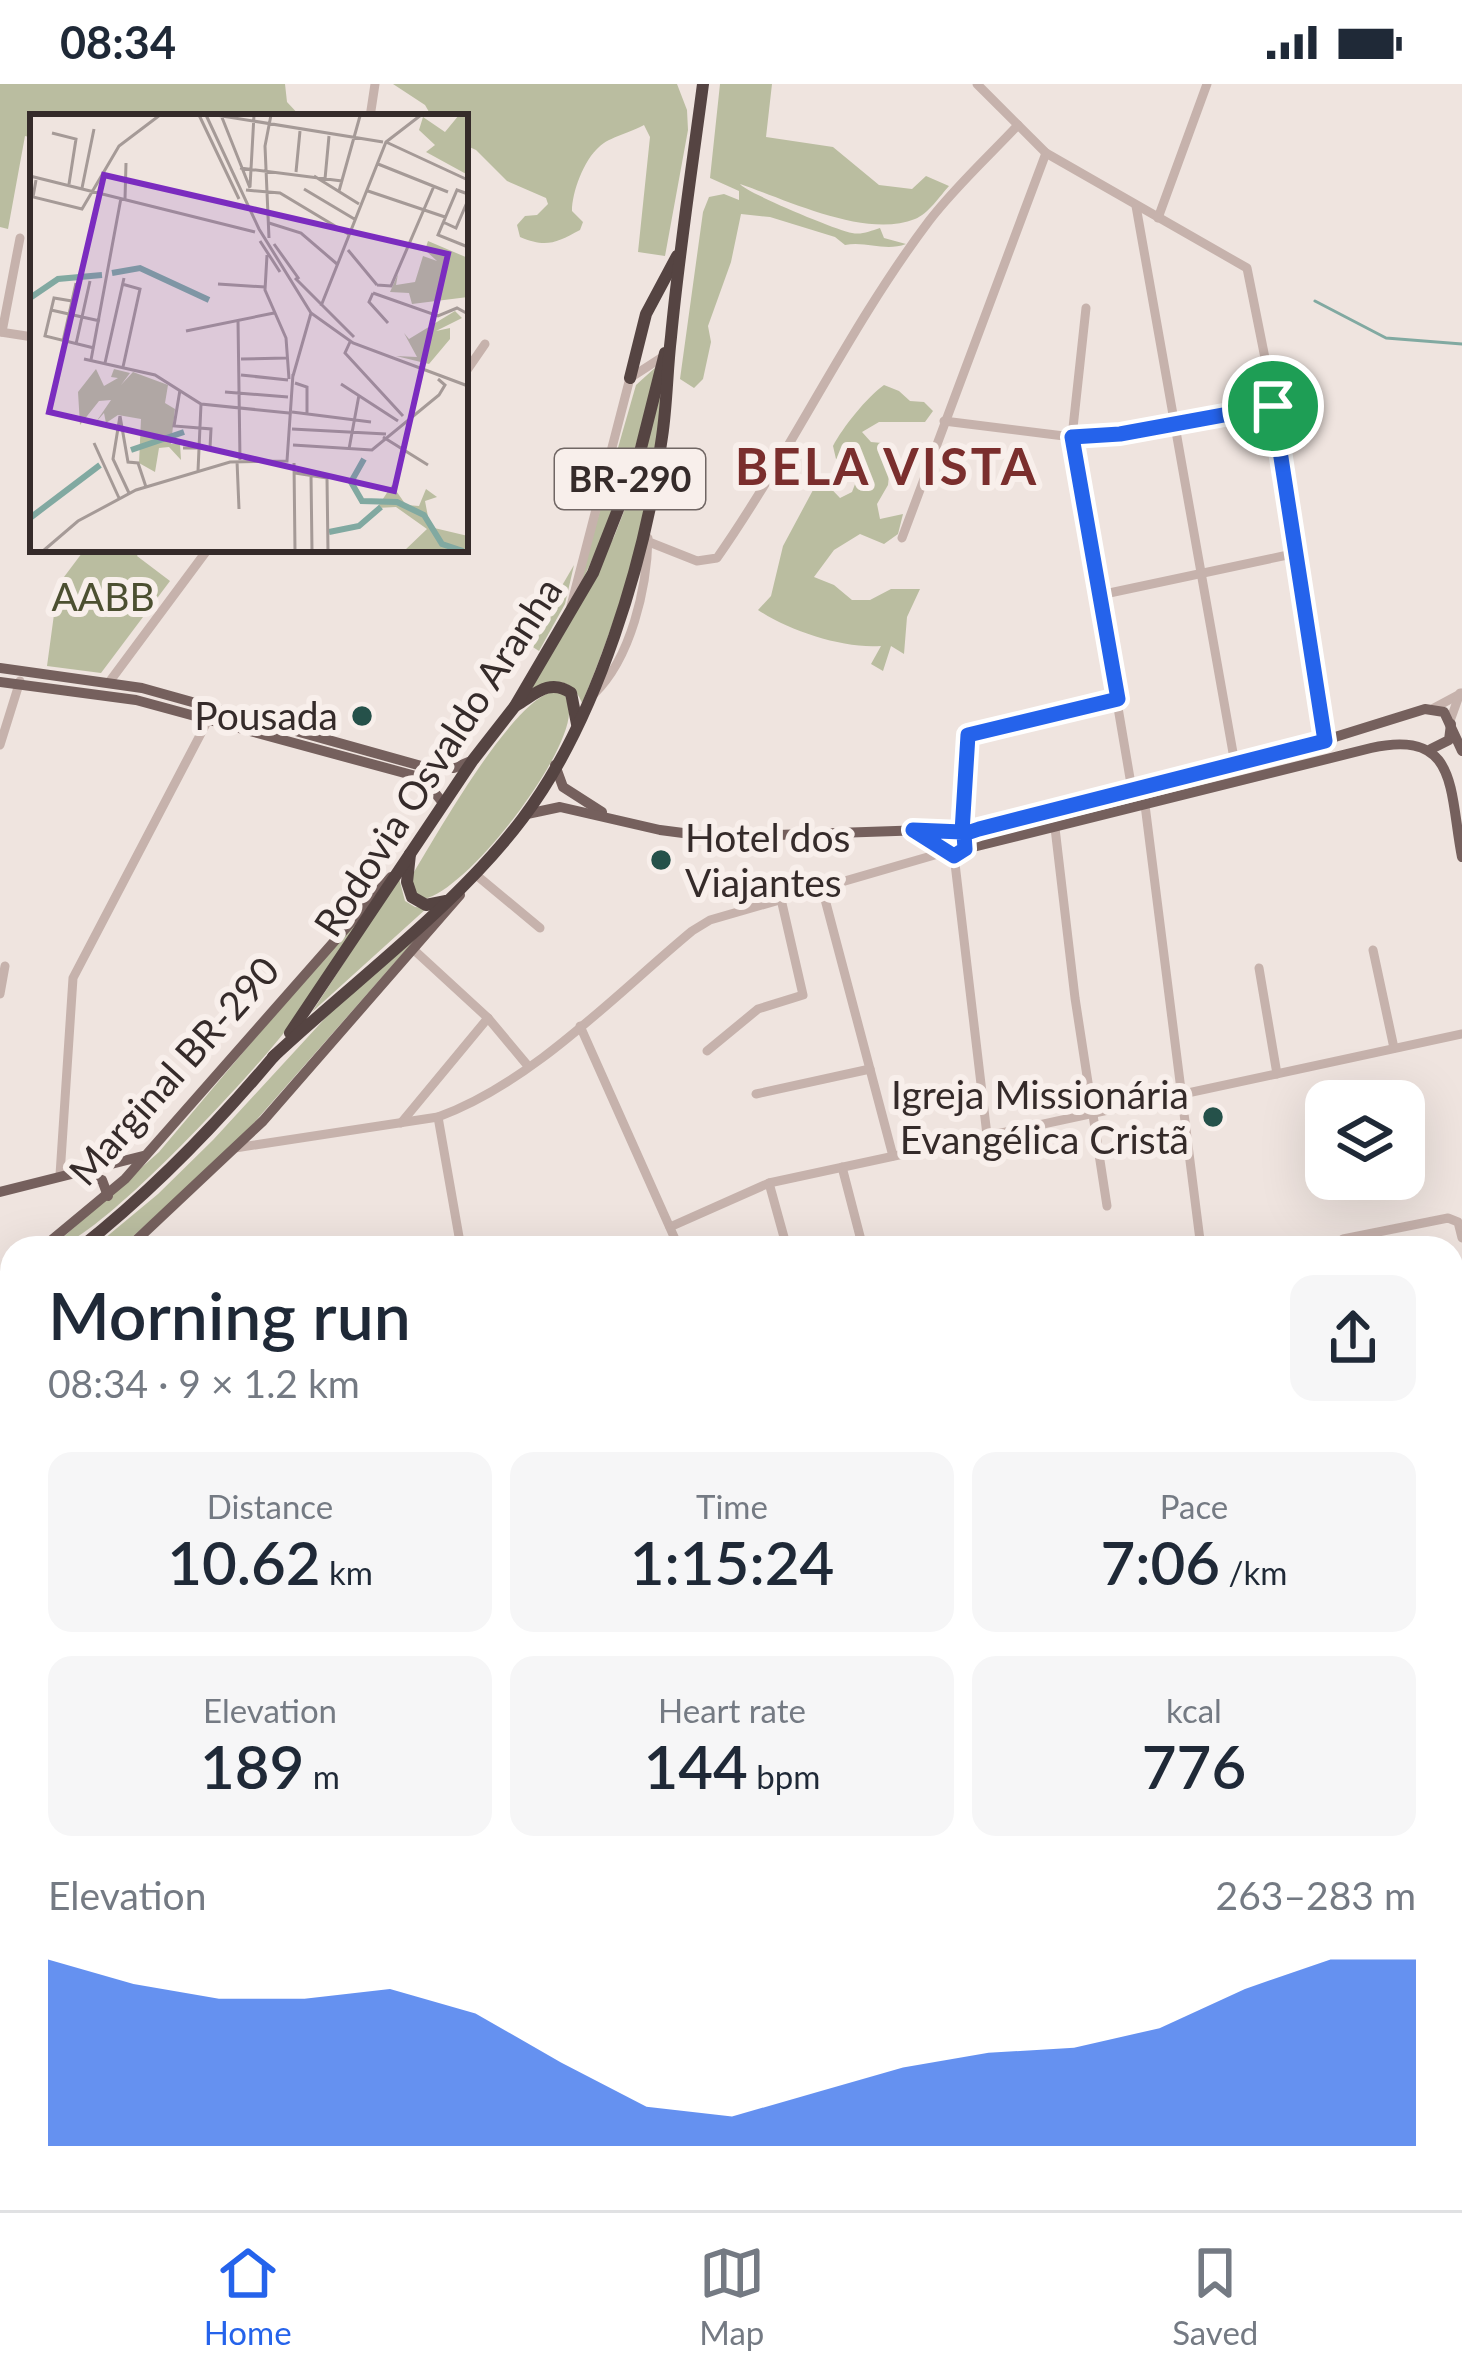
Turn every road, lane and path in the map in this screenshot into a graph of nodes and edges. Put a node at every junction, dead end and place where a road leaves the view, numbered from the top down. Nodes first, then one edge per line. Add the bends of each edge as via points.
1 (375, 84) edge
2 (703, 84) edge
3 (977, 84) edge
4 (1207, 84) edge
5 (370, 114) edge
6 (1018, 125) junction
7 (1046, 153) junction
8 (1136, 206) junction
9 (1158, 218) junction
10 (20, 238) dead end
11 (683, 244) junction
12 (1086, 308) dead end
13 (1, 332) edge
14 (670, 341) junction
15 (485, 344) dead end
16 (664, 356) junction
17 (468, 369) edge
18 (630, 378) junction
19 (1273, 406) junction
20 (944, 421) junction
21 (1173, 425) junction
22 (1072, 437) junction
23 (646, 523) junction
24 (902, 538) dead end
25 (649, 542) junction
26 (206, 552) edge
27 (1297, 553) junction
28 (1200, 574) junction
29 (1100, 595) junction
30 (570, 610) junction
31 (0, 668) edge
32 (21, 677) junction
33 (110, 681) junction
34 (0, 682) edge
35 (1461, 693) edge
36 (594, 694) junction
37 (1118, 699) junction
38 (515, 706) junction
39 (1430, 709) junction
40 (208, 720) junction
41 (1450, 721) junction
42 (577, 725) junction
43 (1413, 734) junction
44 (1325, 741) junction
45 (0, 745) edge
46 (1431, 749) junction
47 (1462, 751) edge
48 (473, 760) junction
49 (1234, 764) junction
50 (555, 765) junction
51 (424, 772) junction
52 (1132, 790) junction
53 (443, 803) junction
54 (1145, 805) junction
55 (527, 814) junction
56 (615, 820) junction
57 (1055, 828) junction
58 (913, 830) junction
59 (948, 830) junction
60 (963, 833) junction
61 (951, 851) junction
62 (410, 852) junction
63 (1462, 857) edge
64 (394, 875) junction
65 (471, 878) junction
66 (822, 888) junction
67 (781, 899) junction
68 (448, 901) junction
69 (540, 928) dead end
70 (414, 950) junction
71 (1373, 950) dead end
72 (4, 967) dead end
73 (1259, 968) dead end
74 (0, 994) edge
75 (488, 1018) junction
76 (580, 1026) junction
77 (1462, 1034) edge
78 (1394, 1048) junction
79 (707, 1051) dead end
80 (273, 1057) junction
81 (528, 1066) junction
82 (870, 1070) junction
83 (1277, 1074) junction
84 (1184, 1093) junction
85 (756, 1094) dead end
86 (1091, 1112) junction
87 (438, 1117) junction
88 (263, 1121) junction
89 (401, 1123) junction
90 (987, 1135) junction
91 (280, 1142) junction
92 (235, 1148) junction
93 (146, 1155) junction
94 (893, 1156) junction
95 (842, 1167) junction
96 (65, 1174) junction
97 (769, 1183) junction
98 (0, 1192) edge
99 (107, 1196) junction
100 (1107, 1206) dead end
101 (670, 1227) junction
102 (57, 1236) edge
103 (94, 1236) edge
104 (142, 1236) edge
105 (459, 1236) edge
106 (674, 1236) edge
107 (784, 1236) edge
108 (860, 1236) edge
109 (1200, 1236) edge
110 (1358, 1236) edge
111 (1462, 1236) edge

1 - 5 street
2 - 11 highway, Rodovia Osvaldo Aranha / BR-290
3 - 6 street
4 - 9 street
6 - 7 street
6 - 25 street via 932,216 717,558 697,561
7 - 8 street
7 - 20 street
8 - 9 street
8 - 21 street
9 - 19 street via 1247,268
10 - 13 street
11 - 14 highway, Rodovia Osvaldo Aranha / BR-290
11 - 18 highway via 646,314
12 - 22 street
14 - 16 highway, Rodovia Osvaldo Aranha / BR-290
14 - 23 highway, Rodovia Osvaldo Aranha / BR-290
15 - 17 street
16 - 18 street
16 - 30 highway, Rodovia Osvaldo Aranha / BR-290 via 639,456
18 - 30 street
19 - 21 street
19 - 27 street
20 - 22 street
20 - 24 street
21 - 22 street
21 - 28 street
22 - 29 street
23 - 25 street
23 - 36 highway, Rodovia Osvaldo Aranha / BR-290
25 - 36 street via 630,632
26 - 33 street
27 - 28 street
27 - 44 street
28 - 29 street
28 - 49 street
29 - 37 street
30 - 38 highway, Rodovia Osvaldo Aranha / BR-290
31 - 32 main road
32 - 33 main road
32 - 34 main road
32 - 40 main road
32 - 45 street
33 - 51 main road
35 - 39 street
35 - 41 street
36 - 42 highway, Rodovia Osvaldo Aranha / BR-290
37 - 52 street
37 - 60 street via 968,735
38 - 42 highway via 561,686 571,693
38 - 48 highway, Rodovia Osvaldo Aranha / BR-290
39 - 41 main road
39 - 43 main road
39 - 44 main road
40 - 51 main road
40 - 96 street via 73,978
41 - 46 main road via 1449,740
41 - 47 main road
42 - 50 highway, Rodovia Osvaldo Aranha / BR-290
43 - 46 main road
43 - 54 main road
44 - 49 main road
46 - 63 main road via 1444,770
48 - 51 main road
48 - 53 highway, Rodovia Osvaldo Aranha / BR-290
49 - 52 main road
50 - 55 highway, Rodovia Osvaldo Aranha / BR-290
50 - 56 main road via 569,793
51 - 53 main road
52 - 60 main road
53 - 62 highway, Rodovia Osvaldo Aranha / BR-290
54 - 57 main road
54 - 84 street
55 - 56 main road via 560,807
55 - 65 highway, Rodovia Osvaldo Aranha / BR-290
56 - 58 main road via 714,837
57 - 61 main road
57 - 86 street
58 - 59 main road
58 - 61 main road
59 - 60 main road
59 - 61 main road
60 - 61 main road
61 - 66 street
61 - 90 street
62 - 64 highway, Rodovia Osvaldo Aranha / BR-290
62 - 68 highway via 412,897 426,905
64 - 80 highway, Rodovia Osvaldo Aranha / BR-290
64 - 93 main road, Marginal BR-290
65 - 68 highway, Rodovia Osvaldo Aranha / BR-290
65 - 69 street
65 - 70 main road
66 - 67 street
66 - 82 street
67 - 76 street via 692,931
67 - 79 street via 805,991 758,1009
68 - 80 highway, Rodovia Osvaldo Aranha / BR-290
70 - 75 street
70 - 88 main road
71 - 78 street
72 - 74 street
73 - 83 street
75 - 81 street
75 - 89 street
76 - 81 street
76 - 101 street
77 - 78 street
78 - 83 street
80 - 103 highway, Rodovia Osvaldo Aranha / BR-290
81 - 87 street
82 - 85 street
82 - 94 street
83 - 84 street
84 - 86 street
84 - 109 street
86 - 90 street
86 - 100 street
87 - 89 street
87 - 105 street
88 - 91 street
88 - 92 main road
89 - 91 street
90 - 94 street
91 - 92 street
92 - 104 main road
93 - 96 main road
93 - 99 main road, Marginal BR-290
94 - 95 street
95 - 97 street
95 - 108 street
96 - 98 main road
96 - 99 main road via 98,1177
97 - 101 street
97 - 107 street
99 - 102 main road, Marginal BR-290
101 - 106 street
110 - 111 street via 1448,1218

